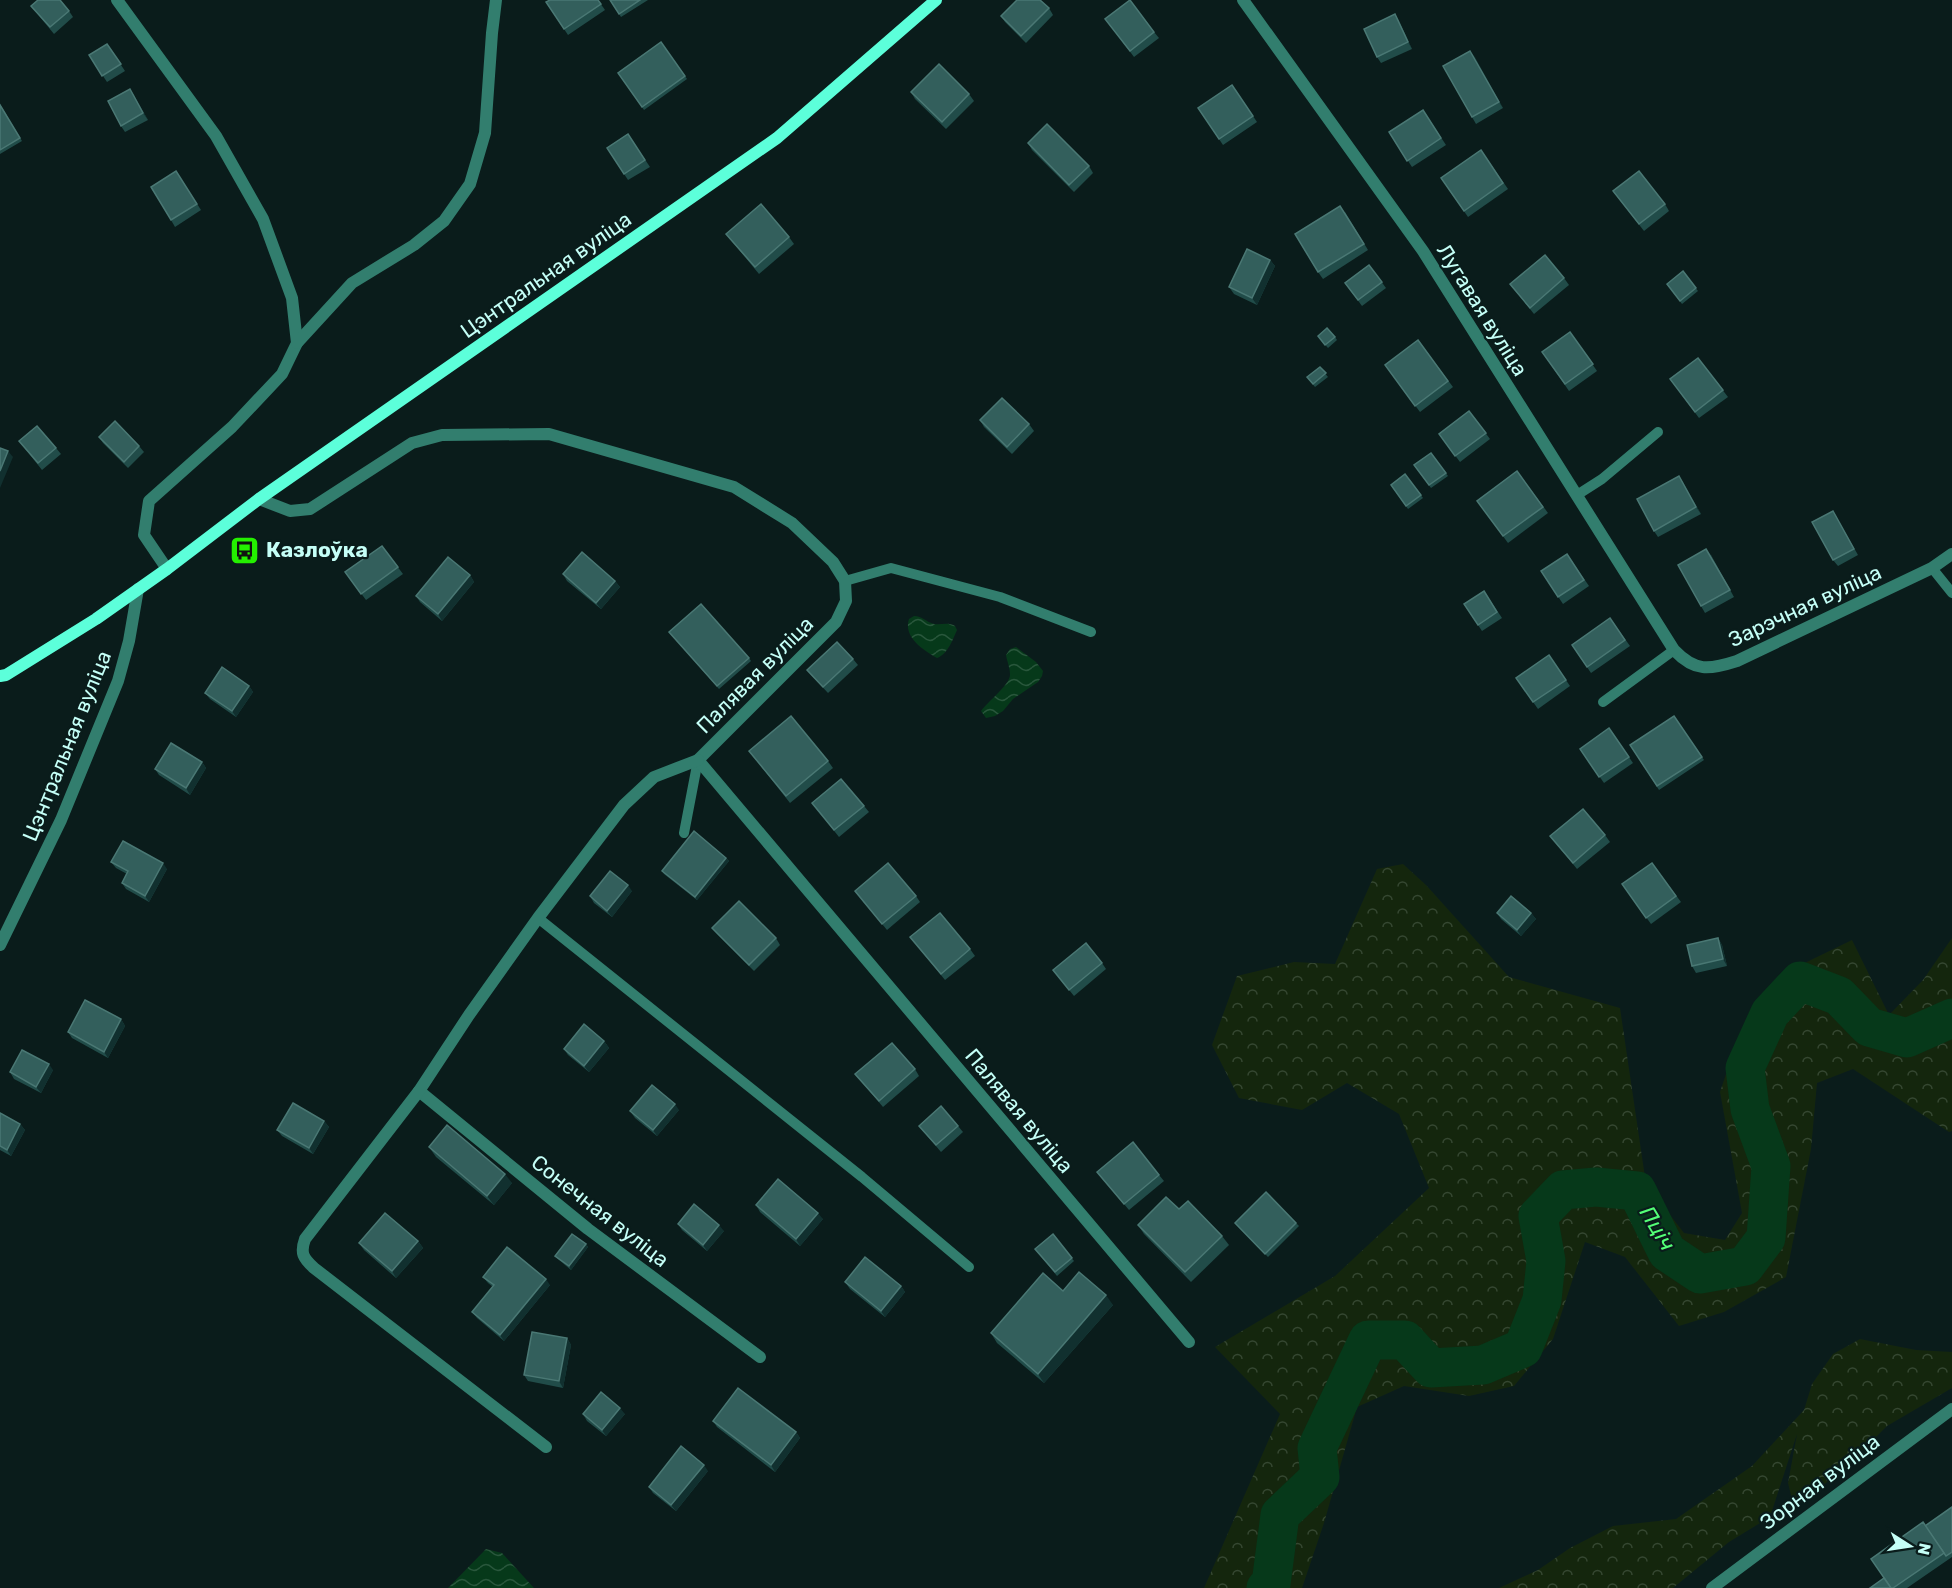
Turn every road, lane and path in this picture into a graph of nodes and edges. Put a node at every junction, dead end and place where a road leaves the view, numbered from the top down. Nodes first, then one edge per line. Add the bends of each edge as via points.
1 (117, 0) edge
2 (496, 0) edge
3 (936, 0) edge
4 (1243, 0) edge
5 (297, 343) junction
6 (1658, 432) dead end
7 (1577, 495) junction
8 (259, 499) junction
9 (1952, 554) edge
10 (1932, 568) junction
11 (167, 569) junction
12 (845, 581) junction
13 (138, 589) junction
14 (1952, 593) edge
15 (1091, 632) dead end
16 (1674, 650) junction
17 (0, 676) edge
18 (1603, 702) dead end
19 (698, 760) junction
20 (684, 833) dead end
21 (538, 918) junction
22 (0, 945) edge
23 (419, 1091) junction
24 (969, 1267) dead end
25 (1189, 1342) dead end
26 (760, 1357) dead end
27 (1952, 1409) edge
28 (546, 1447) dead end
29 (1712, 1588) edge

1 - 5 street via 216,136 263,219 292,298
2 - 5 street via 485,133 470,184 444,221 414,245 352,283
3 - 8 main road, Цэнтральная вуліца via 777,138
4 - 7 street, Лугавая вуліца via 1423,251
5 - 11 street via 282,374 232,427 149,501 144,535
6 - 7 lane
7 - 16 street, Лугавая вуліца
8 - 11 main road, Цэнтральная вуліца
8 - 12 street via 290,511 310,509 412,443 442,435 549,434 734,487 792,524 833,562
9 - 10 street, Зарэчная вуліца
10 - 14 lane
10 - 16 street, Зарэчная вуліца via 1737,661 1701,668 1685,662
11 - 13 main road, Цэнтральная вуліца
12 - 15 lane via 891,568 1000,597
12 - 19 street, Палявая вуліца via 846,601 836,622
13 - 17 main road via 48,650
13 - 22 street, Цэнтральная вуліца via 118,681 61,820
16 - 18 lane
19 - 20 lane
19 - 21 street via 654,777 624,805
19 - 25 street, Палявая вуліца
21 - 23 street
21 - 24 lane
23 - 26 street, Сонечная вуліца via 588,1229
23 - 28 street via 305,1239 301,1251 304,1259
27 - 29 street, Зорная вуліца

